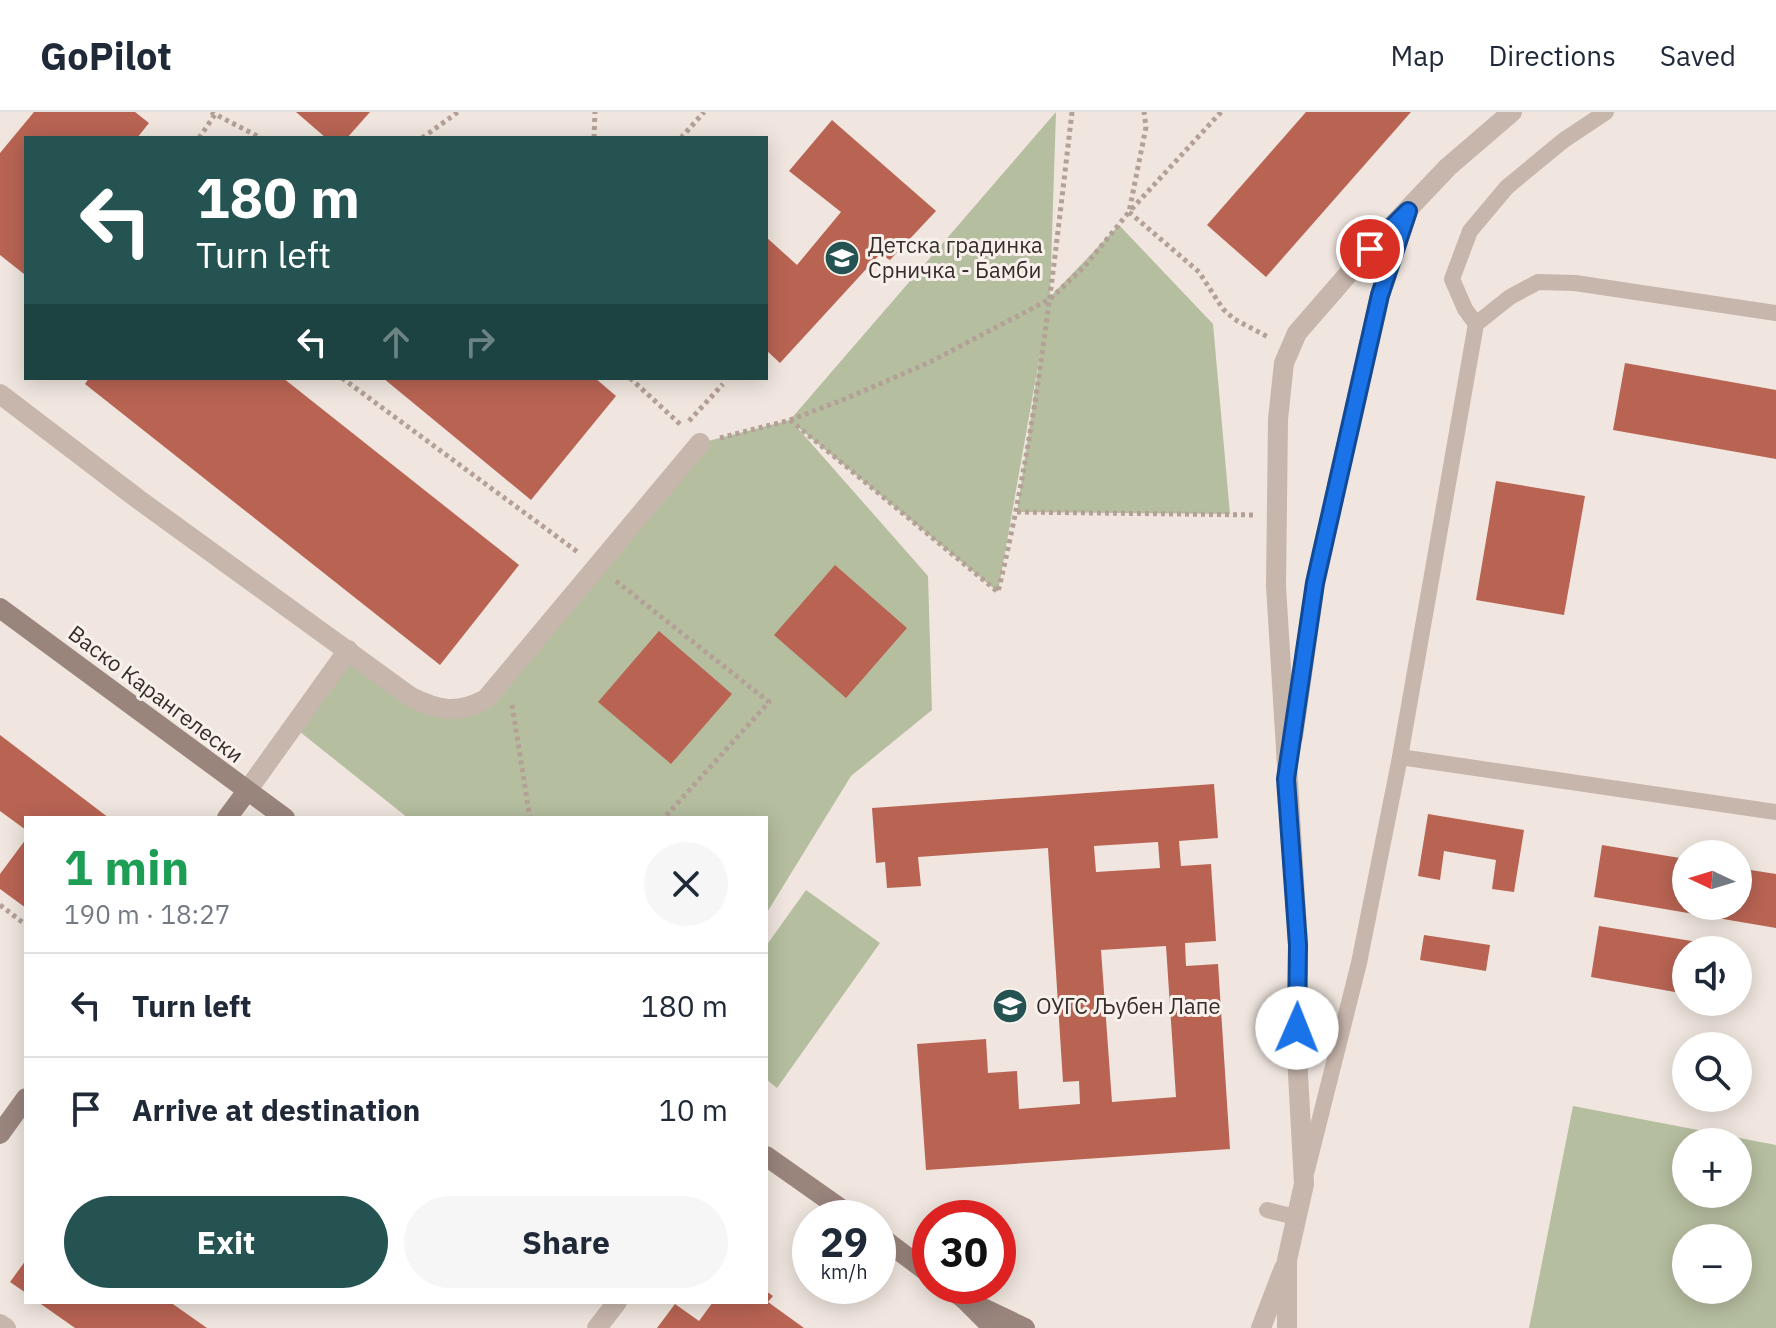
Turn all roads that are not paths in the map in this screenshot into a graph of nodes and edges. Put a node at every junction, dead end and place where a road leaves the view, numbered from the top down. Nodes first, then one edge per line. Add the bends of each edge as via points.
1 (1512, 112) edge
2 (1606, 112) edge
3 (1408, 211) junction
4 (1776, 313) edge
5 (1476, 324) junction
6 (0, 394) edge
7 (700, 443) road end
8 (0, 608) edge
9 (348, 650) junction
10 (1400, 757) junction
11 (1286, 779) junction
12 (247, 791) junction
13 (1776, 812) edge
14 (228, 816) edge
15 (282, 816) edge
16 (24, 1101) edge
17 (0, 1134) edge
18 (768, 1157) edge
19 (1304, 1184) junction
20 (828, 1200) edge
21 (1267, 1210) dead end
22 (1295, 1217) junction
23 (1287, 1260) junction
24 (615, 1304) edge
25 (969, 1304) edge
26 (975, 1304) edge
27 (0, 1324) edge
28 (6, 1328) edge
29 (597, 1328) edge
30 (993, 1328) edge
31 (1025, 1328) edge
32 (1261, 1328) edge
33 (1287, 1328) edge

1 - 3 street via 1448,167
2 - 5 lane via 1507,187 1470,231 1452,279
3 - 11 street via 1380,295 1315,583
3 - 11 street via 1297,333 1281,384 1276,586
4 - 5 lane via 1538,282
5 - 10 lane
6 - 9 street
7 - 9 street via 486,699 451,711 431,707
8 - 12 street, Васко Карангелески
9 - 12 street
10 - 13 lane
10 - 19 lane via 1359,963
11 - 19 street via 1298,945
12 - 14 street
12 - 15 street, Васко Карангелески
16 - 17 street
18 - 20 street
19 - 22 street
21 - 22 lane
22 - 23 street
23 - 32 street
23 - 33 street
24 - 29 street
25 - 30 street
26 - 31 street
27 - 28 street

